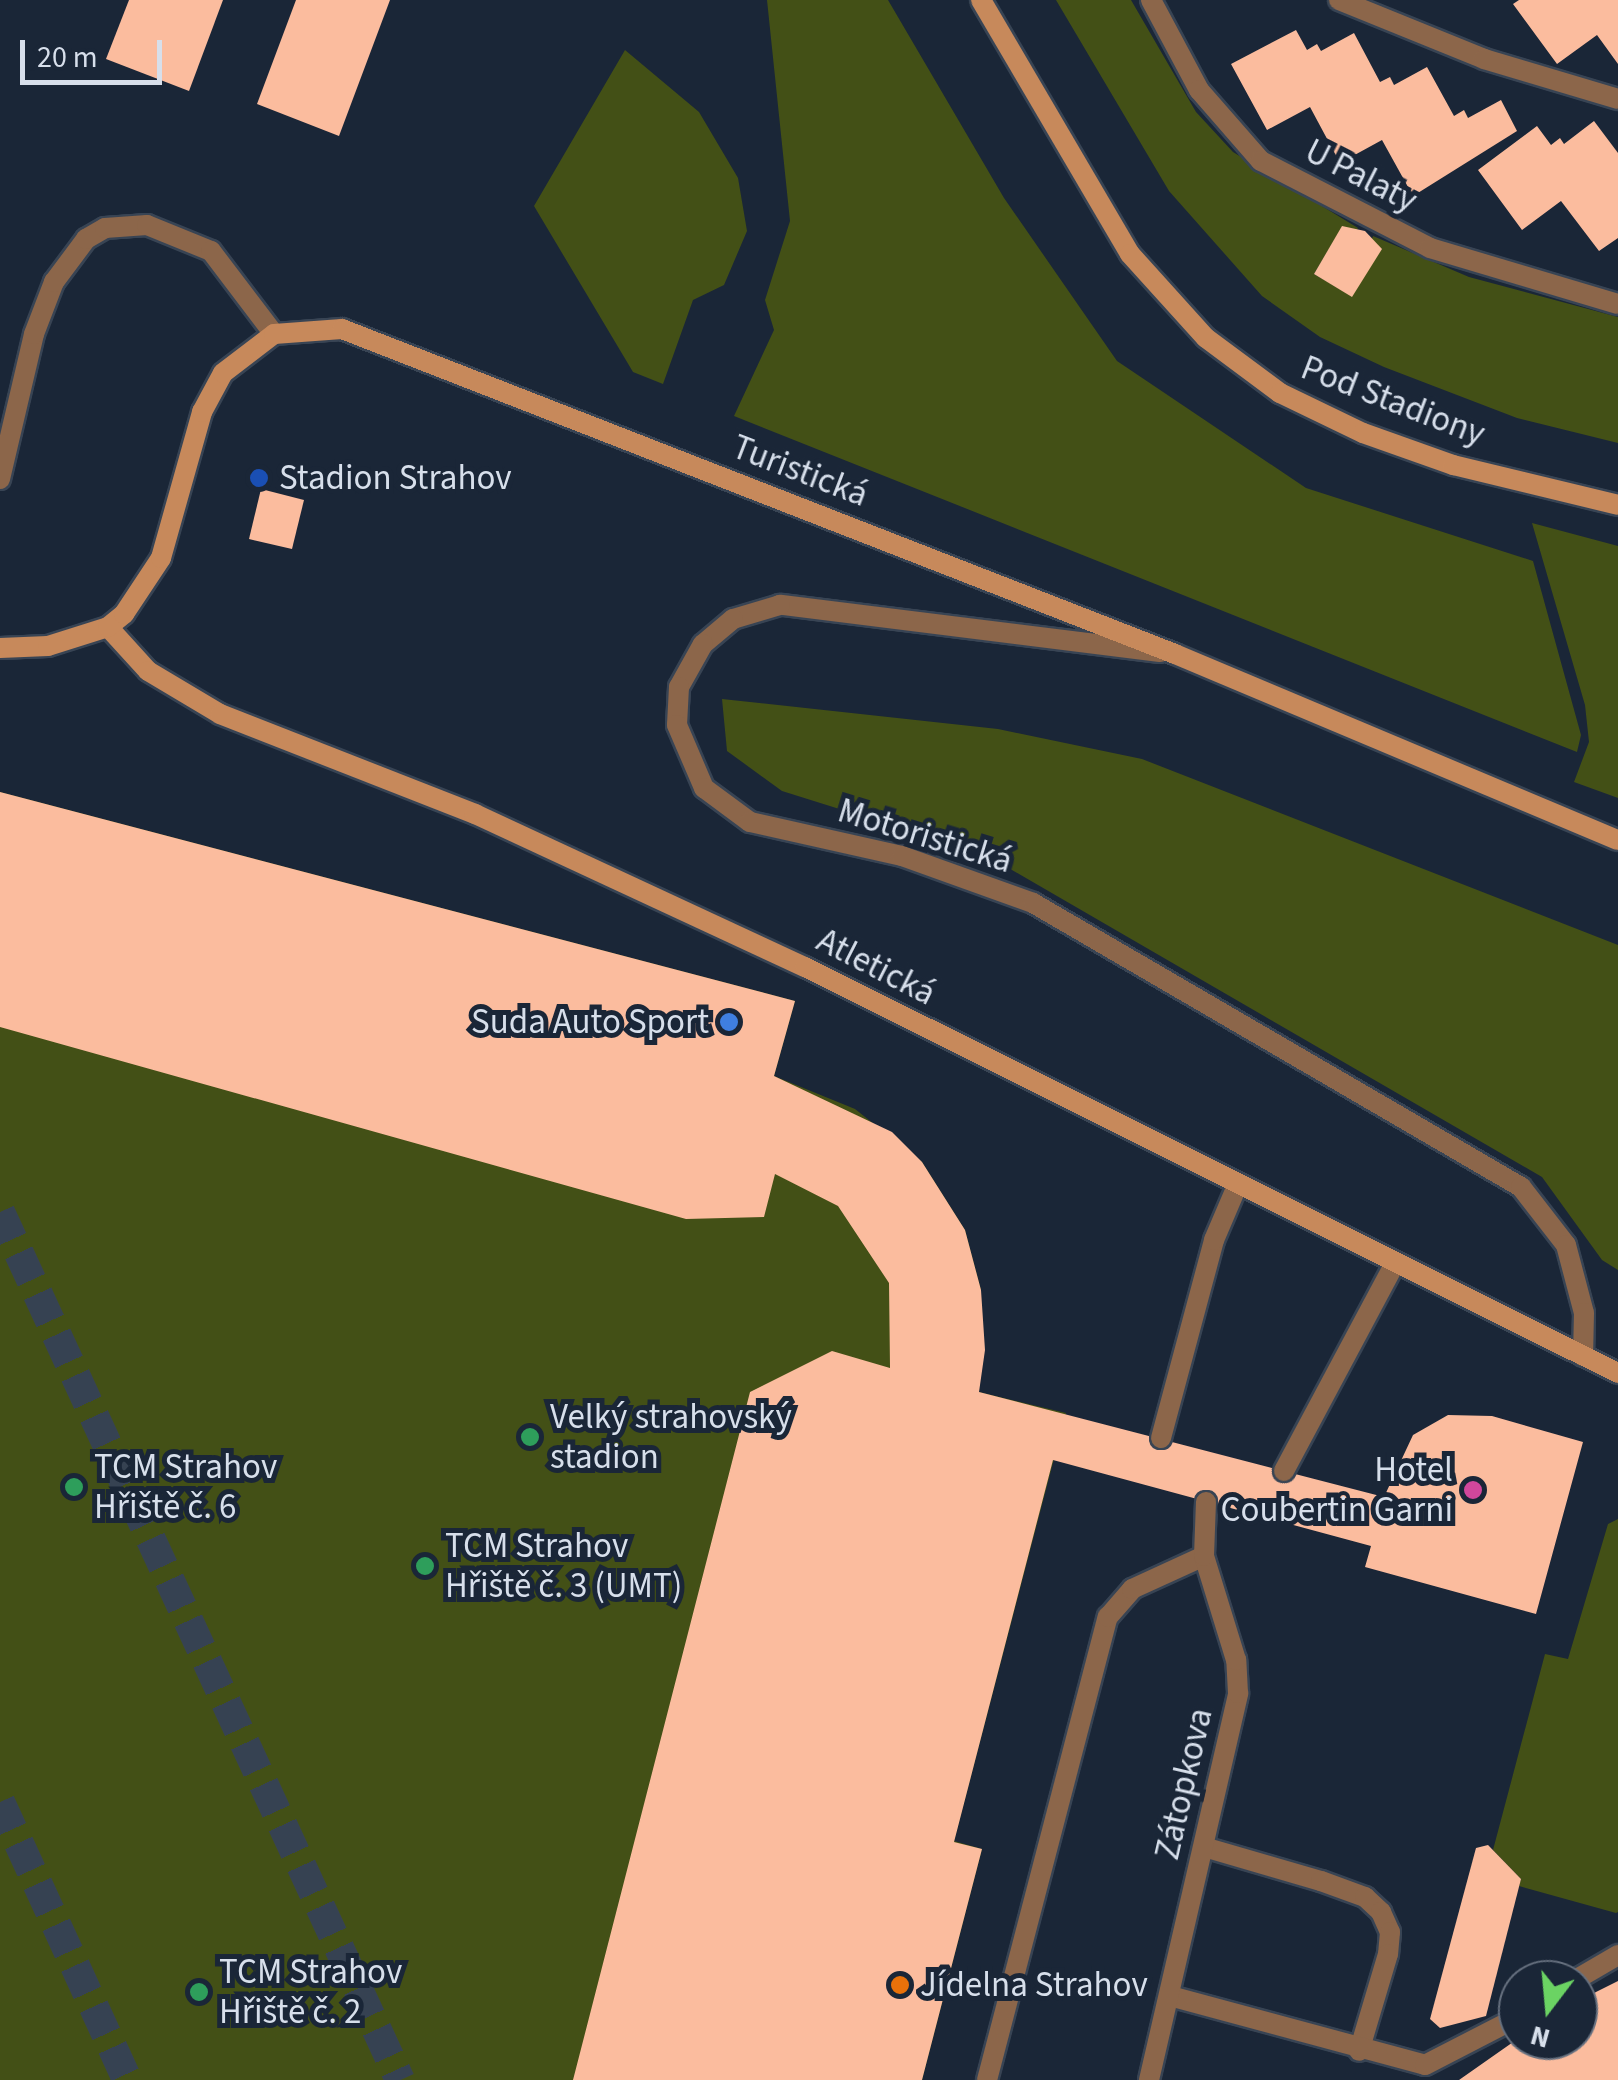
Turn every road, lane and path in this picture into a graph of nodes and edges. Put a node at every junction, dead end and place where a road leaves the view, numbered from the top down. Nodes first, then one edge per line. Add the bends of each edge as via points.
1 (981, 0) edge
2 (1151, 0) edge
3 (1339, 0) edge
4 (1618, 99) edge
5 (1618, 304) edge
6 (274, 334) junction
7 (0, 479) edge
8 (1618, 505) edge
9 (108, 627) junction
10 (0, 648) edge
11 (1176, 654) junction
12 (1618, 840) edge
13 (1237, 1186) junction
14 (1394, 1265) junction
15 (1583, 1356) junction
16 (1618, 1373) edge
17 (1160, 1438) dead end
18 (1284, 1471) dead end
19 (1206, 1502) dead end
20 (1204, 1556) junction
21 (1204, 1847) junction
22 (1170, 1996) junction
23 (1498, 2027) edge
24 (1359, 2051) junction
25 (987, 2080) edge
26 (1149, 2080) edge

1 - 8 street, Pod Stadiony via 1130,254 1206,338 1280,393 1363,432 1453,465
2 - 5 street, U Palaty via 1199,90 1262,160 1430,248
3 - 4 street via 1484,59
6 - 7 street via 211,251 147,225 105,228 86,239 54,282 34,334
6 - 9 street, Turistická via 238,358 211,392 161,558 138,598
6 - 11 street, Turistická via 315,327 368,336
9 - 10 street via 48,646
9 - 13 street, Atletická via 148,672 220,714 475,814 805,967
11 - 12 street, Turistická
11 - 15 street, Motoristická via 792,605 734,620 691,661 679,687 677,725 692,770 738,815 902,856 1033,903 1521,1188 1566,1246 1584,1313
13 - 14 street, Atletická
13 - 17 street via 1214,1240
14 - 15 street, Atletická
14 - 18 street
15 - 16 street, Atletická
19 - 20 street, Zátopkova
20 - 21 street, Zátopkova via 1236,1660 1238,1694
20 - 25 street via 1132,1589 1108,1617
21 - 22 street, Zátopkova
21 - 24 street via 1365,1897 1381,1912 1390,1932 1388,1954
22 - 24 street
22 - 26 street, Zátopkova
23 - 24 street via 1425,2065

